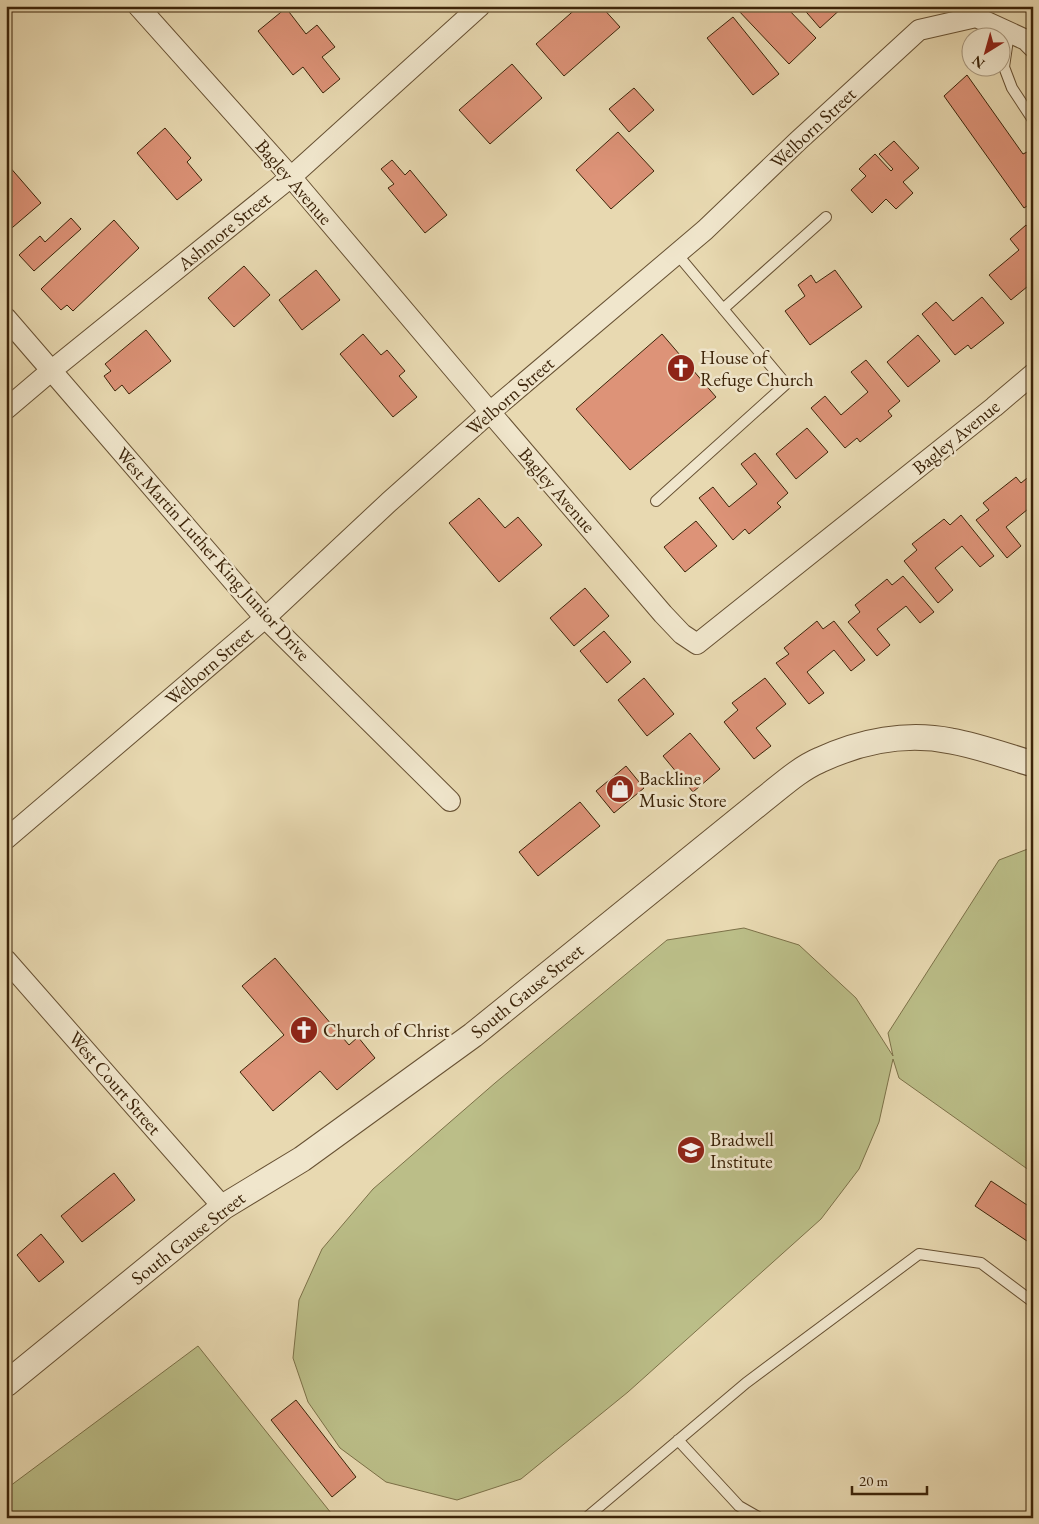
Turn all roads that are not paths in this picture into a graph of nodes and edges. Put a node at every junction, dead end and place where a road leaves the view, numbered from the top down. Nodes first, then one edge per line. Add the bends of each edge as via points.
1 (138, 6) edge
2 (480, 6) edge
3 (976, 12) edge
4 (1001, 28) edge
5 (1012, 34) edge
6 (1033, 46) edge
7 (1008, 78) edge
8 (1033, 120) edge
9 (291, 177) junction
10 (826, 217) dead end
11 (677, 254) junction
12 (723, 309) junction
13 (6, 318) edge
14 (52, 370) junction
15 (1033, 374) edge
16 (6, 408) edge
17 (490, 412) junction
18 (656, 501) dead end
19 (265, 618) junction
20 (1033, 764) edge
21 (450, 802) dead end
22 (6, 839) edge
23 (6, 960) edge
24 (223, 1207) junction
25 (1033, 1302) edge
26 (6, 1384) edge
27 (678, 1440) junction
28 (586, 1518) edge
29 (760, 1518) edge

1 - 9 street, Bagley Avenue
2 - 9 street, Ashmore Street
3 - 4 street, Welborn Street
3 - 11 street, Welborn Street via 919,30
5 - 6 street, Welborn Street
7 - 8 lane
9 - 14 street, Ashmore Street
9 - 17 street, Bagley Avenue
10 - 12 lane
11 - 12 lane
11 - 17 street, Welborn Street
12 - 18 lane via 786,384
13 - 14 street, West Martin Luther King Junior Drive
14 - 16 street, Ashmore Street
14 - 19 street, West Martin Luther King Junior Drive
15 - 17 street, Bagley Avenue via 697,644 663,614
17 - 19 street, Welborn Street
19 - 21 street, West Martin Luther King Junior Drive
19 - 22 street, Welborn Street
20 - 24 street, South Gause Street via 951,741 909,737 874,742 819,760 792,777 443,1058 302,1159
23 - 24 street, West Court Street
24 - 26 street, South Gause Street
25 - 27 lane via 981,1263 919,1254 746,1383
27 - 28 lane
27 - 29 lane via 739,1506

